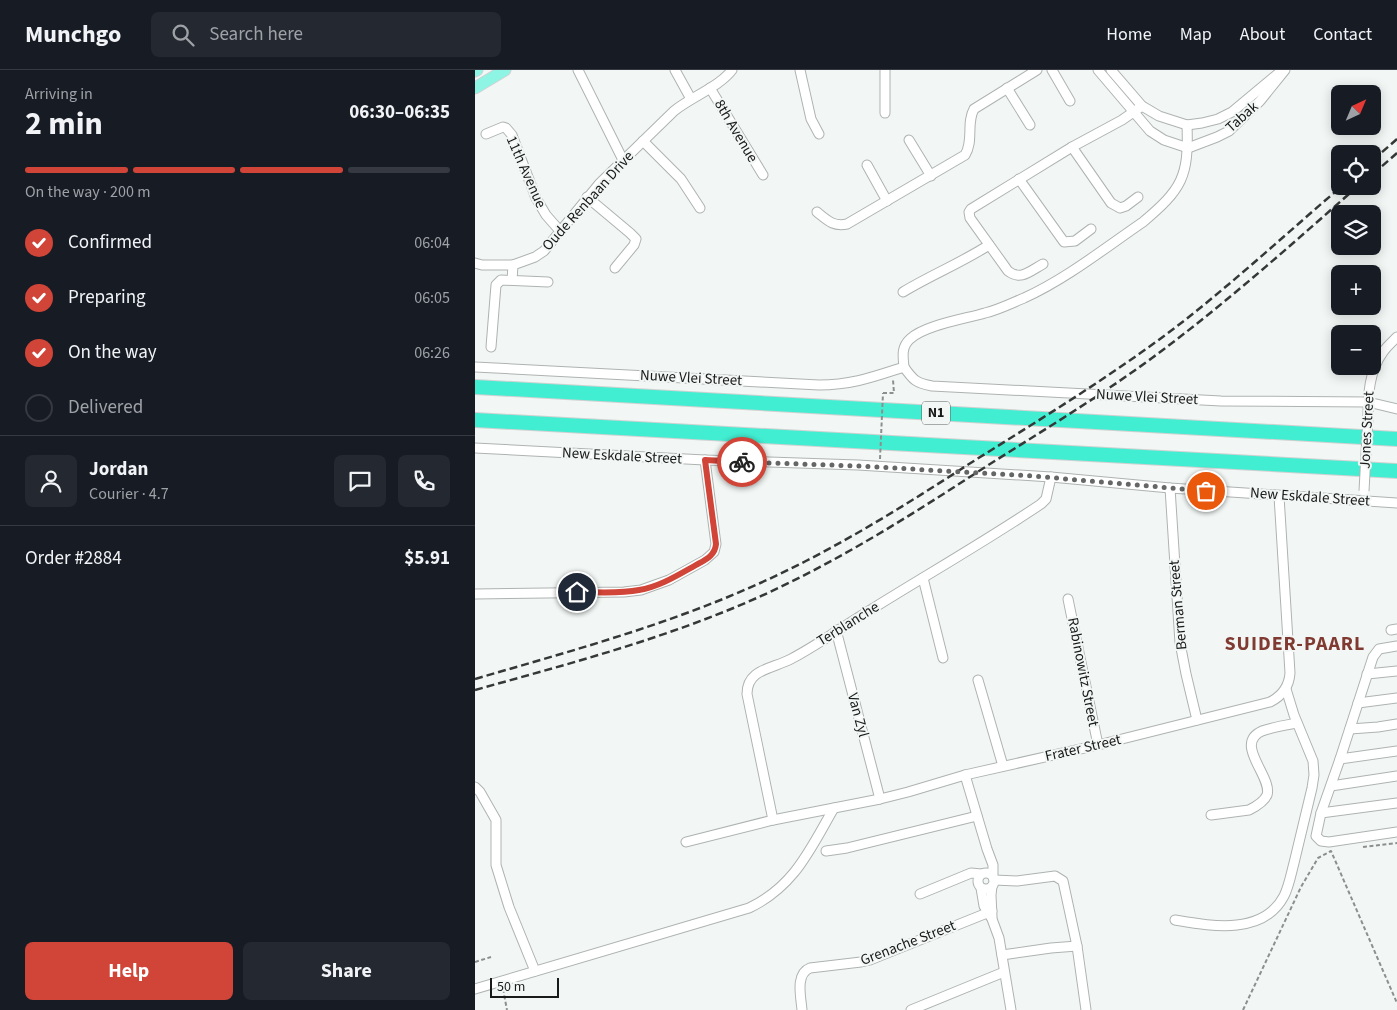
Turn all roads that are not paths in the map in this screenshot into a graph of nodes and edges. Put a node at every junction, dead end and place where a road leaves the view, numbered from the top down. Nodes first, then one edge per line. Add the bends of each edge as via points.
1 (505, 70) edge
2 (578, 70) edge
3 (675, 70) edge
4 (732, 70) edge
5 (800, 70) edge
6 (885, 70) edge
7 (1037, 70) edge
8 (1052, 70) edge
9 (1097, 70) edge
10 (1111, 70) edge
11 (1284, 70) edge
12 (475, 88) edge
13 (710, 88) junction
14 (1007, 88) junction
15 (691, 98) junction
16 (1070, 101) dead end
17 (1142, 106) junction
18 (1133, 112) junction
19 (885, 113) dead end
20 (1030, 125) dead end
21 (1187, 125) junction
22 (486, 134) dead end
23 (819, 134) dead end
24 (909, 140) dead end
25 (643, 141) junction
26 (1073, 147) junction
27 (1188, 148) junction
28 (623, 160) junction
29 (867, 166) dead end
30 (763, 175) dead end
31 (931, 176) junction
32 (1019, 179) junction
33 (587, 197) junction
34 (1138, 197) dead end
35 (887, 201) junction
36 (700, 208) dead end
37 (817, 212) dead end
38 (1091, 229) dead end
39 (560, 231) junction
40 (989, 245) junction
41 (475, 263) edge
42 (1043, 264) dead end
43 (513, 265) junction
44 (615, 268) dead end
45 (512, 280) junction
46 (548, 282) dead end
47 (903, 292) dead end
48 (1397, 337) edge
49 (491, 347) dead end
50 (475, 367) edge
51 (904, 367) junction
52 (475, 380) edge
53 (475, 387) edge
54 (643, 396) junction
55 (1368, 402) junction
56 (1397, 409) edge
57 (475, 420) edge
58 (1397, 439) edge
59 (475, 448) edge
60 (705, 460) junction
61 (1397, 471) edge
62 (1051, 477) junction
63 (1170, 488) junction
64 (1279, 496) junction
65 (1364, 501) junction
66 (1397, 503) edge
67 (923, 578) junction
68 (475, 594) edge
69 (1068, 599) dead end
70 (836, 630) junction
71 (1397, 646) edge
72 (943, 658) dead end
73 (1397, 671) edge
74 (1367, 674) junction
75 (978, 680) dead end
76 (1286, 689) junction
77 (1397, 698) edge
78 (1358, 703) junction
79 (1197, 720) junction
80 (1297, 722) junction
81 (1397, 724) edge
82 (1350, 729) junction
83 (1098, 745) junction
84 (1397, 751) edge
85 (1340, 759) junction
86 (1003, 766) junction
87 (965, 775) junction
88 (1397, 776) edge
89 (1331, 786) junction
90 (475, 787) edge
91 (880, 799) junction
92 (1397, 803) edge
93 (833, 808) junction
94 (1321, 813) junction
95 (1211, 815) dead end
96 (977, 816) junction
97 (773, 820) junction
98 (1397, 832) edge
99 (686, 842) dead end
100 (826, 851) dead end
101 (986, 880) junction
102 (920, 894) dead end
103 (991, 914) junction
104 (1175, 920) dead end
105 (1077, 946) junction
106 (1002, 955) junction
107 (535, 971) junction
108 (1005, 972) junction
109 (475, 989) edge
110 (802, 1010) edge
111 (911, 1010) edge
112 (1011, 1010) edge
113 (1087, 1010) edge

1 - 12 main road
2 - 28 street
3 - 15 street
4 - 13 street, Oude Renbaan Drive
5 - 23 street via 811,119
6 - 19 street
7 - 14 street
8 - 16 street
9 - 18 street
10 - 17 street
11 - 21 street, Tabak via 1232,112 1218,119
11 - 27 street, Tabak via 1260,101 1229,131
13 - 15 street, Oude Renbaan Drive
13 - 30 street, 8th Avenue
14 - 20 street
14 - 31 street via 974,109 965,155
15 - 25 street, Oude Renbaan Drive
17 - 18 street
17 - 21 street via 1159,116
18 - 26 street
18 - 27 street via 1157,136
21 - 27 street
22 - 39 street, 11th Avenue via 503,127 509,131 536,198
24 - 31 street
25 - 28 street, Oude Renbaan Drive
25 - 36 street via 681,179
26 - 32 street
26 - 34 street via 1111,203 1120,208
27 - 51 street via 1182,180 1168,199 1143,222 1042,289 987,313 919,333 903,349
28 - 33 street, Oude Renbaan Drive
29 - 35 street
31 - 35 street
32 - 38 street via 1064,242 1075,241
32 - 40 street via 973,206 969,212
33 - 39 street, Oude Renbaan Drive
33 - 44 street via 636,239
35 - 37 street via 842,225 831,224
39 - 43 street, Oude Renbaan Drive via 544,251
40 - 42 street via 1013,275 1022,276
40 - 47 street
41 - 43 street
43 - 45 street
45 - 46 street
45 - 49 street via 501,280 496,285
48 - 55 street, Jones Street via 1375,364
50 - 51 street, Nuwe Vlei Street via 840,385
51 - 55 street, Nuwe Vlei Street via 916,382 932,386 1221,401
52 - 54 highway
53 - 54 highway, N1
54 - 58 highway, N1
55 - 56 street, Nuwe Vlei Street
55 - 65 street, Jones Street, bridge
57 - 61 highway, N1
59 - 60 street, New Eskdale Street
60 - 62 street, New Eskdale Street
60 - 68 street via 716,544 714,552 705,560 669,580 641,590
62 - 63 street, New Eskdale Street
62 - 67 street, Terblanche via 1046,500 1041,504
63 - 64 street, New Eskdale Street
63 - 79 street, Berman Street via 1180,643
64 - 65 street, New Eskdale Street
64 - 76 street via 1289,673
65 - 66 street, New Eskdale Street
67 - 70 street, Terblanche
67 - 72 street
69 - 83 street, Rabinowitz Street
70 - 91 street, Van Zyl
70 - 97 street, Terblanche via 794,658 755,675 747,686
71 - 74 street via 1376,651
73 - 74 street
74 - 78 street
75 - 86 street
76 - 79 street, Frater Street via 1270,702
76 - 80 street
77 - 78 street
78 - 82 street
79 - 83 street, Frater Street
80 - 95 street via 1263,731 1252,743 1253,754 1267,786 1264,799 1249,810
80 - 104 street via 1313,761 1314,775 1291,877 1283,898 1264,918 1249,923 1217,926
81 - 82 street
82 - 85 street
83 - 86 street, Frater Street
84 - 85 street
85 - 89 street
86 - 87 street, Frater Street
87 - 91 street, Frater Street
87 - 96 street
88 - 89 street
89 - 94 street
90 - 107 street via 495,820 496,866
91 - 93 street, Frater Street
92 - 94 street
93 - 97 street, Frater Street
93 - 107 street via 792,876 761,902
94 - 98 street via 1316,836 1324,842
96 - 100 street
96 - 101 street via 987,849
97 - 99 street, Frater Street
101 - 102 street via 971,873
101 - 103 street
101 - 105 street via 1060,878
103 - 106 street
103 - 110 street, Grenache Street via 870,960 805,970 800,979
105 - 106 street
105 - 113 street
106 - 108 street
107 - 109 street
108 - 111 street
108 - 112 street

